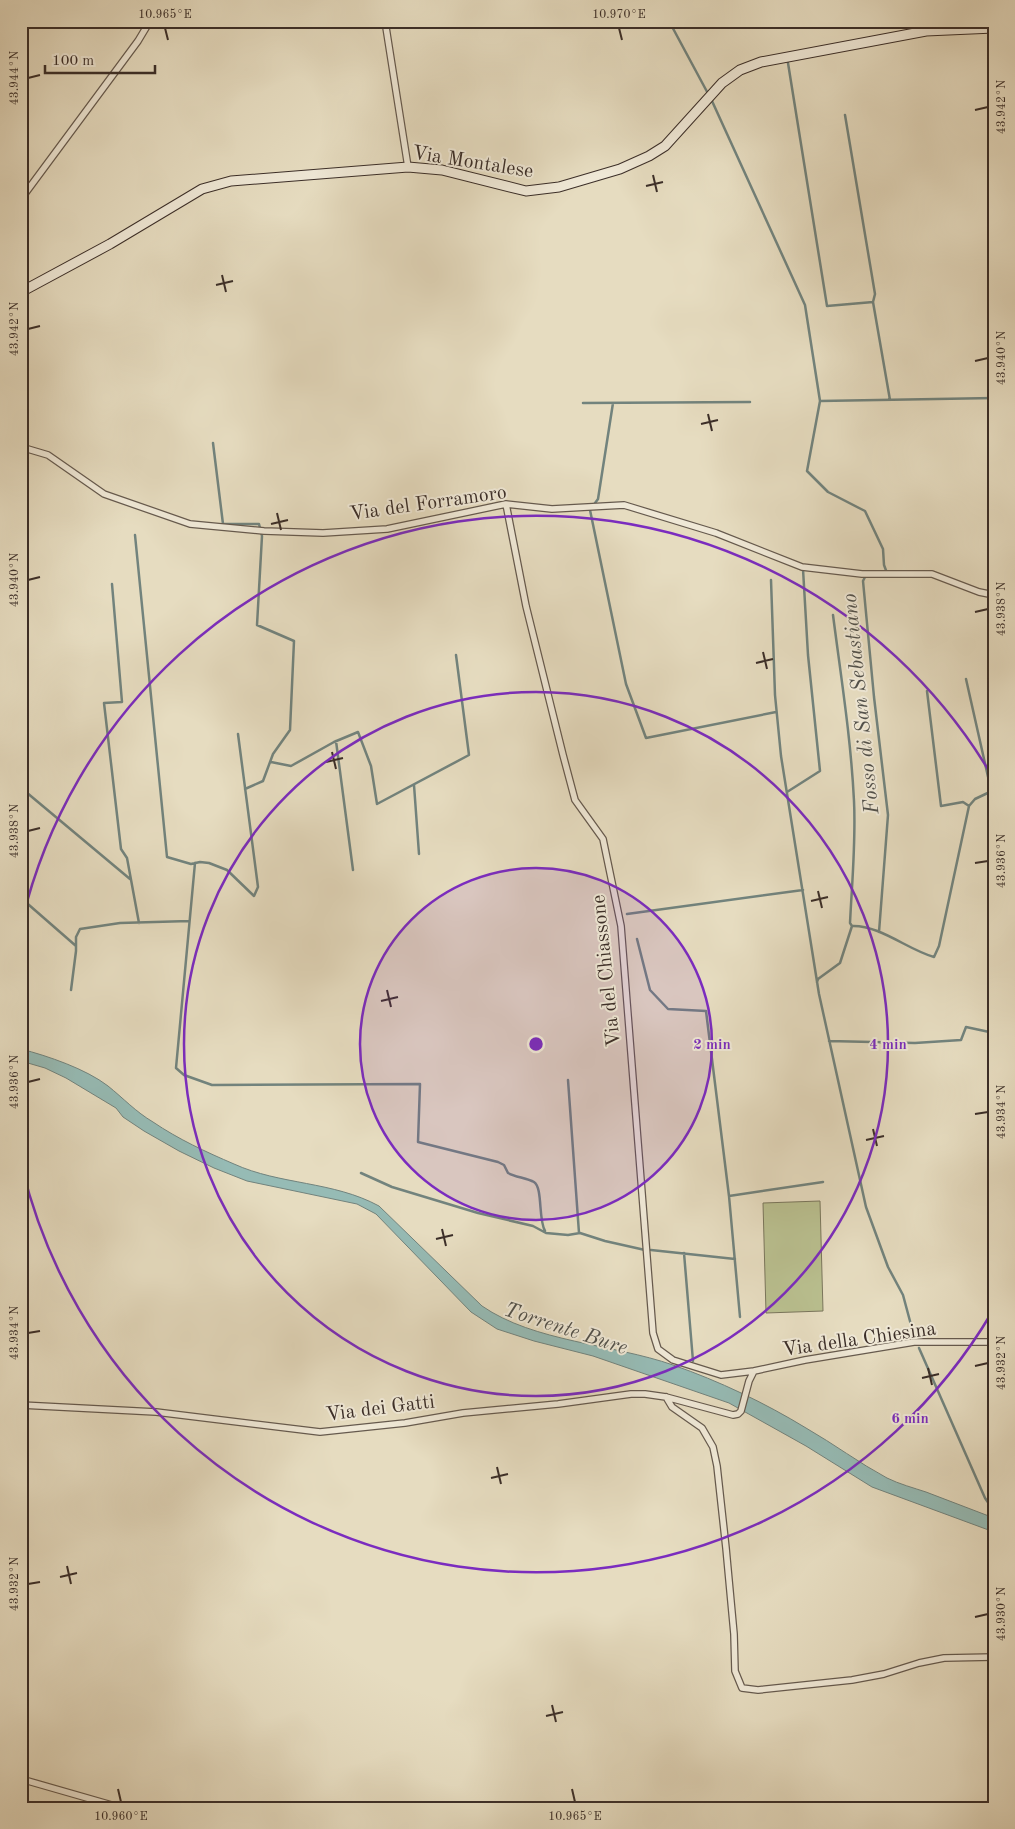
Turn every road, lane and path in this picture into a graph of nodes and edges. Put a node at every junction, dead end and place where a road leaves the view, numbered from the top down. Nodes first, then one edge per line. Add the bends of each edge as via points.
1 (150, 21) edge
2 (385, 21) edge
3 (994, 28) edge
4 (408, 166) junction
5 (21, 199) edge
6 (21, 292) edge
7 (21, 447) edge
8 (506, 504) junction
9 (994, 595) edge
10 (994, 1342) edge
11 (754, 1371) junction
12 (666, 1397) junction
13 (21, 1405) edge
14 (994, 1658) edge
15 (21, 1779) edge
16 (122, 1808) edge

1 - 5 street
2 - 4 street
3 - 4 main road, Via Montalese via 918,32 761,62 740,70 722,83 665,146 649,156 620,169 559,186 526,191 442,170
4 - 6 main road, Via Montalese via 231,181 202,189
7 - 8 street, Via del Forramoro via 48,455 104,494 190,524 264,531 387,529
8 - 9 street, Via del Forramoro via 552,509 624,505 716,533 802,567 862,574 932,574
8 - 11 street, Via del Chiassone via 526,606 575,800 603,839 621,926 653,1332 658,1349 673,1360 721,1375
10 - 11 street, Via della Chiesina via 914,1342
11 - 12 street, Via dei Gatti via 740,1411 730,1414
12 - 13 street, Via dei Gatti via 631,1394 320,1432 156,1412
12 - 14 street via 672,1407 702,1428 714,1454 726,1548 735,1670 742,1688 758,1690 852,1680 944,1658
15 - 16 street

